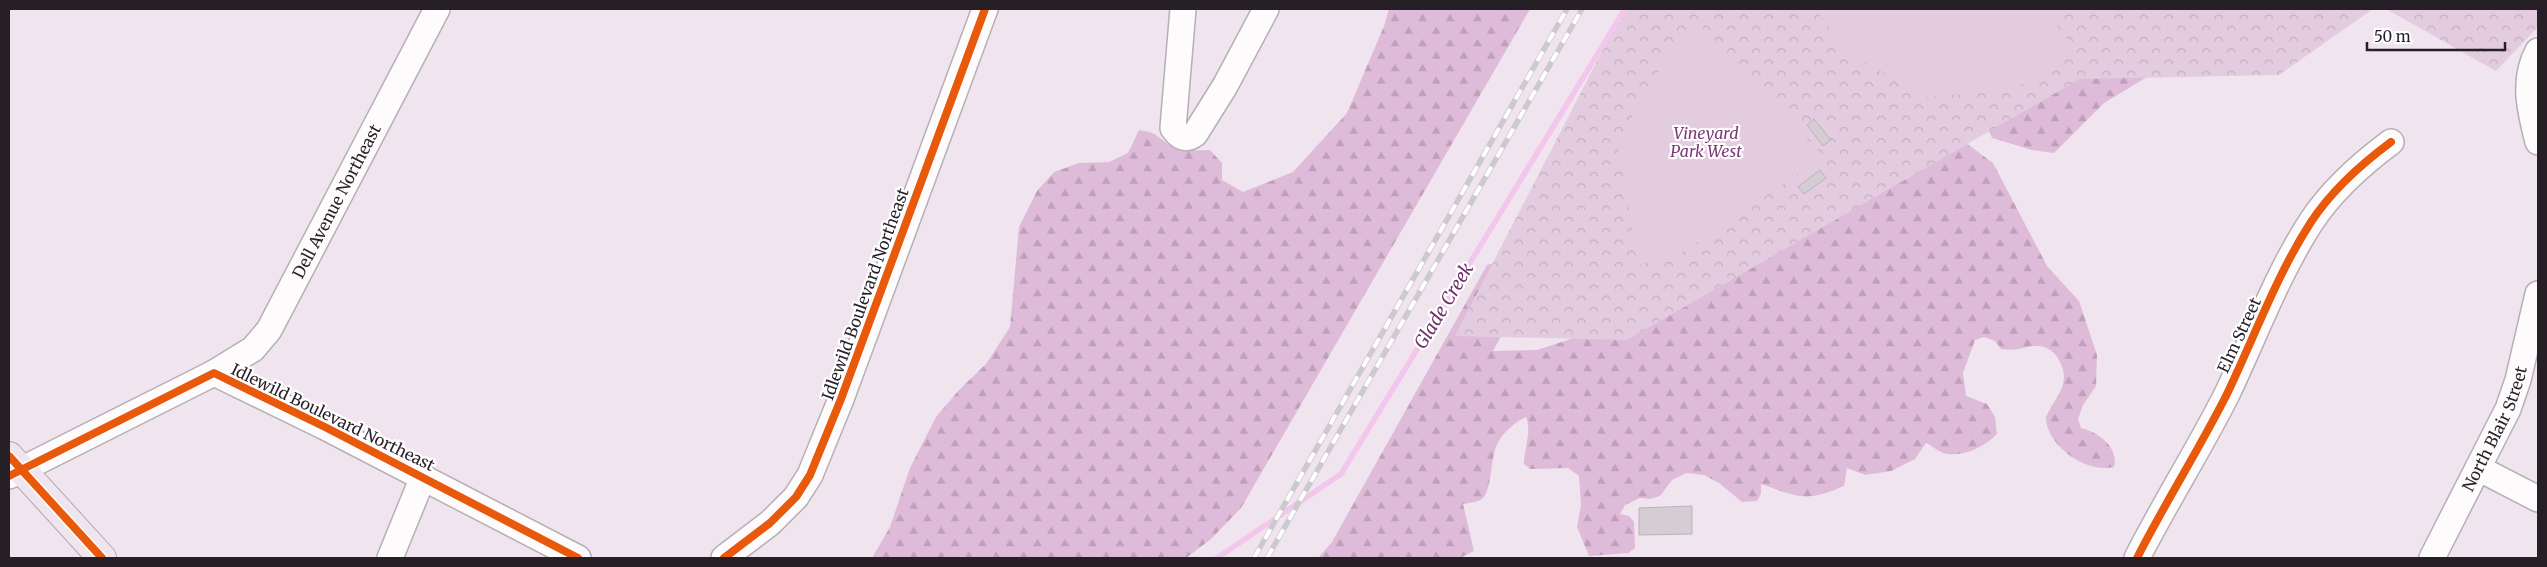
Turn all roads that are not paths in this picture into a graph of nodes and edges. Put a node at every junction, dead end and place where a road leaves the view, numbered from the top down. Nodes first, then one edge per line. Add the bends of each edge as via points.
1 (437, 9) edge
2 (986, 9) edge
3 (1183, 9) edge
4 (1266, 9) edge
5 (2538, 51) edge
6 (2391, 142) dead end
7 (2538, 142) edge
8 (2538, 294) edge
9 (214, 373) junction
10 (13, 467) edge
11 (2478, 468) junction
12 (423, 477) junction
13 (2538, 499) edge
14 (102, 558) edge
15 (390, 558) edge
16 (578, 558) edge
17 (724, 558) edge
18 (2137, 558) edge
19 (2432, 558) edge

1 - 9 street, Dell Avenue Northeast via 270,330 253,349
2 - 17 street, Idlewild Boulevard Northeast via 810,475 796,497
3 - 4 street via 1173,128 1177,134 1190,138 1225,86
5 - 7 street via 2529,73 2529,108
6 - 18 street, Elm Street via 2351,176 2312,221 2293,253 2226,396
8 - 11 street, North Blair Street via 2508,409
9 - 10 street, Idlewild Boulevard Northeast
9 - 12 street, Idlewild Boulevard Northeast
10 - 14 main road
11 - 13 street
11 - 19 street, North Blair Street
12 - 15 street
12 - 16 street, Idlewild Boulevard Northeast

